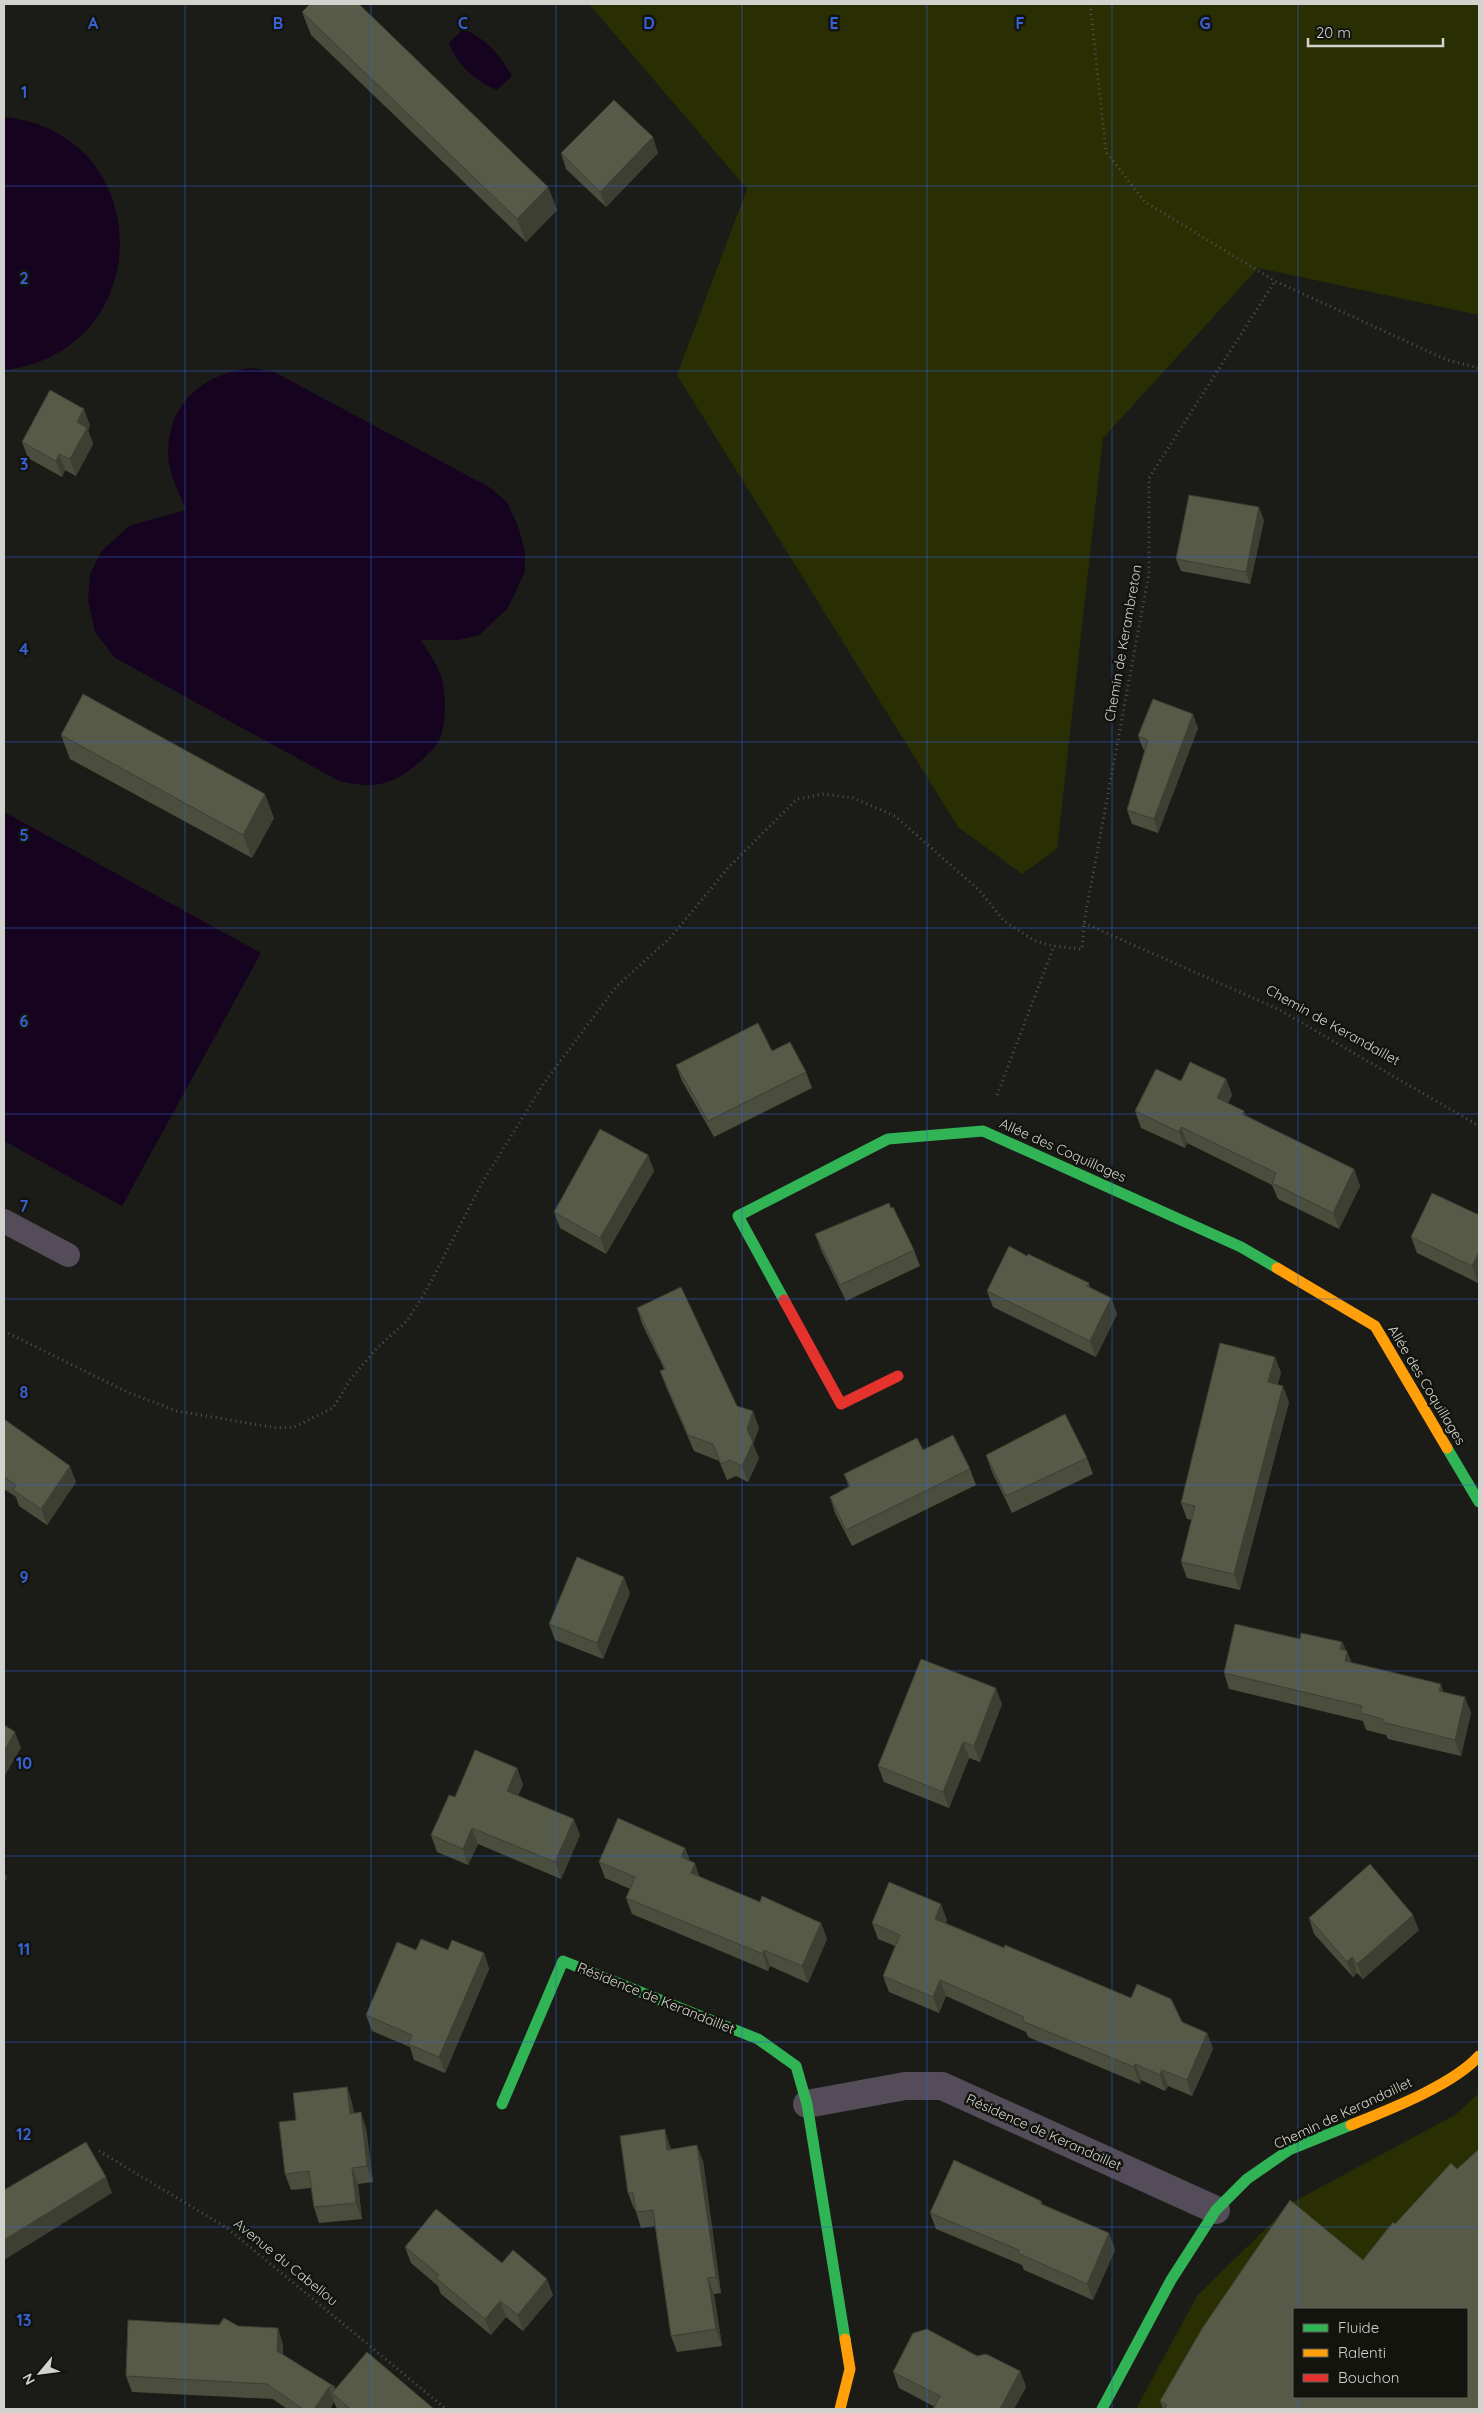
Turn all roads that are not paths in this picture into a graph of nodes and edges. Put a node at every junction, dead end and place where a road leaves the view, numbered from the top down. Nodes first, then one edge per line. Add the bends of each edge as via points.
1 (4, 1220) edge
2 (68, 1255) dead end
3 (898, 1376) dead end
4 (1479, 1502) edge
5 (1479, 2056) edge
6 (502, 2104) dead end
7 (807, 2104) junction
8 (1216, 2210) junction
9 (840, 2409) edge
10 (1102, 2409) edge

1 - 2 lane
3 - 4 street, Allée des Coquillages via 840,1404 738,1216 888,1138 983,1131 1240,1247 1375,1326
5 - 8 street, Chemin de Kerandaillet via 1469,2067 1399,2106 1289,2150 1247,2179
6 - 7 street, Résidence de Kerandaillet via 563,1961 758,2039 796,2066
7 - 8 street, Résidence de Kerandaillet via 905,2086 942,2086
7 - 9 street, Résidence de Kerandaillet via 850,2369
8 - 10 street, Chemin de Kerandaillet via 1171,2280

